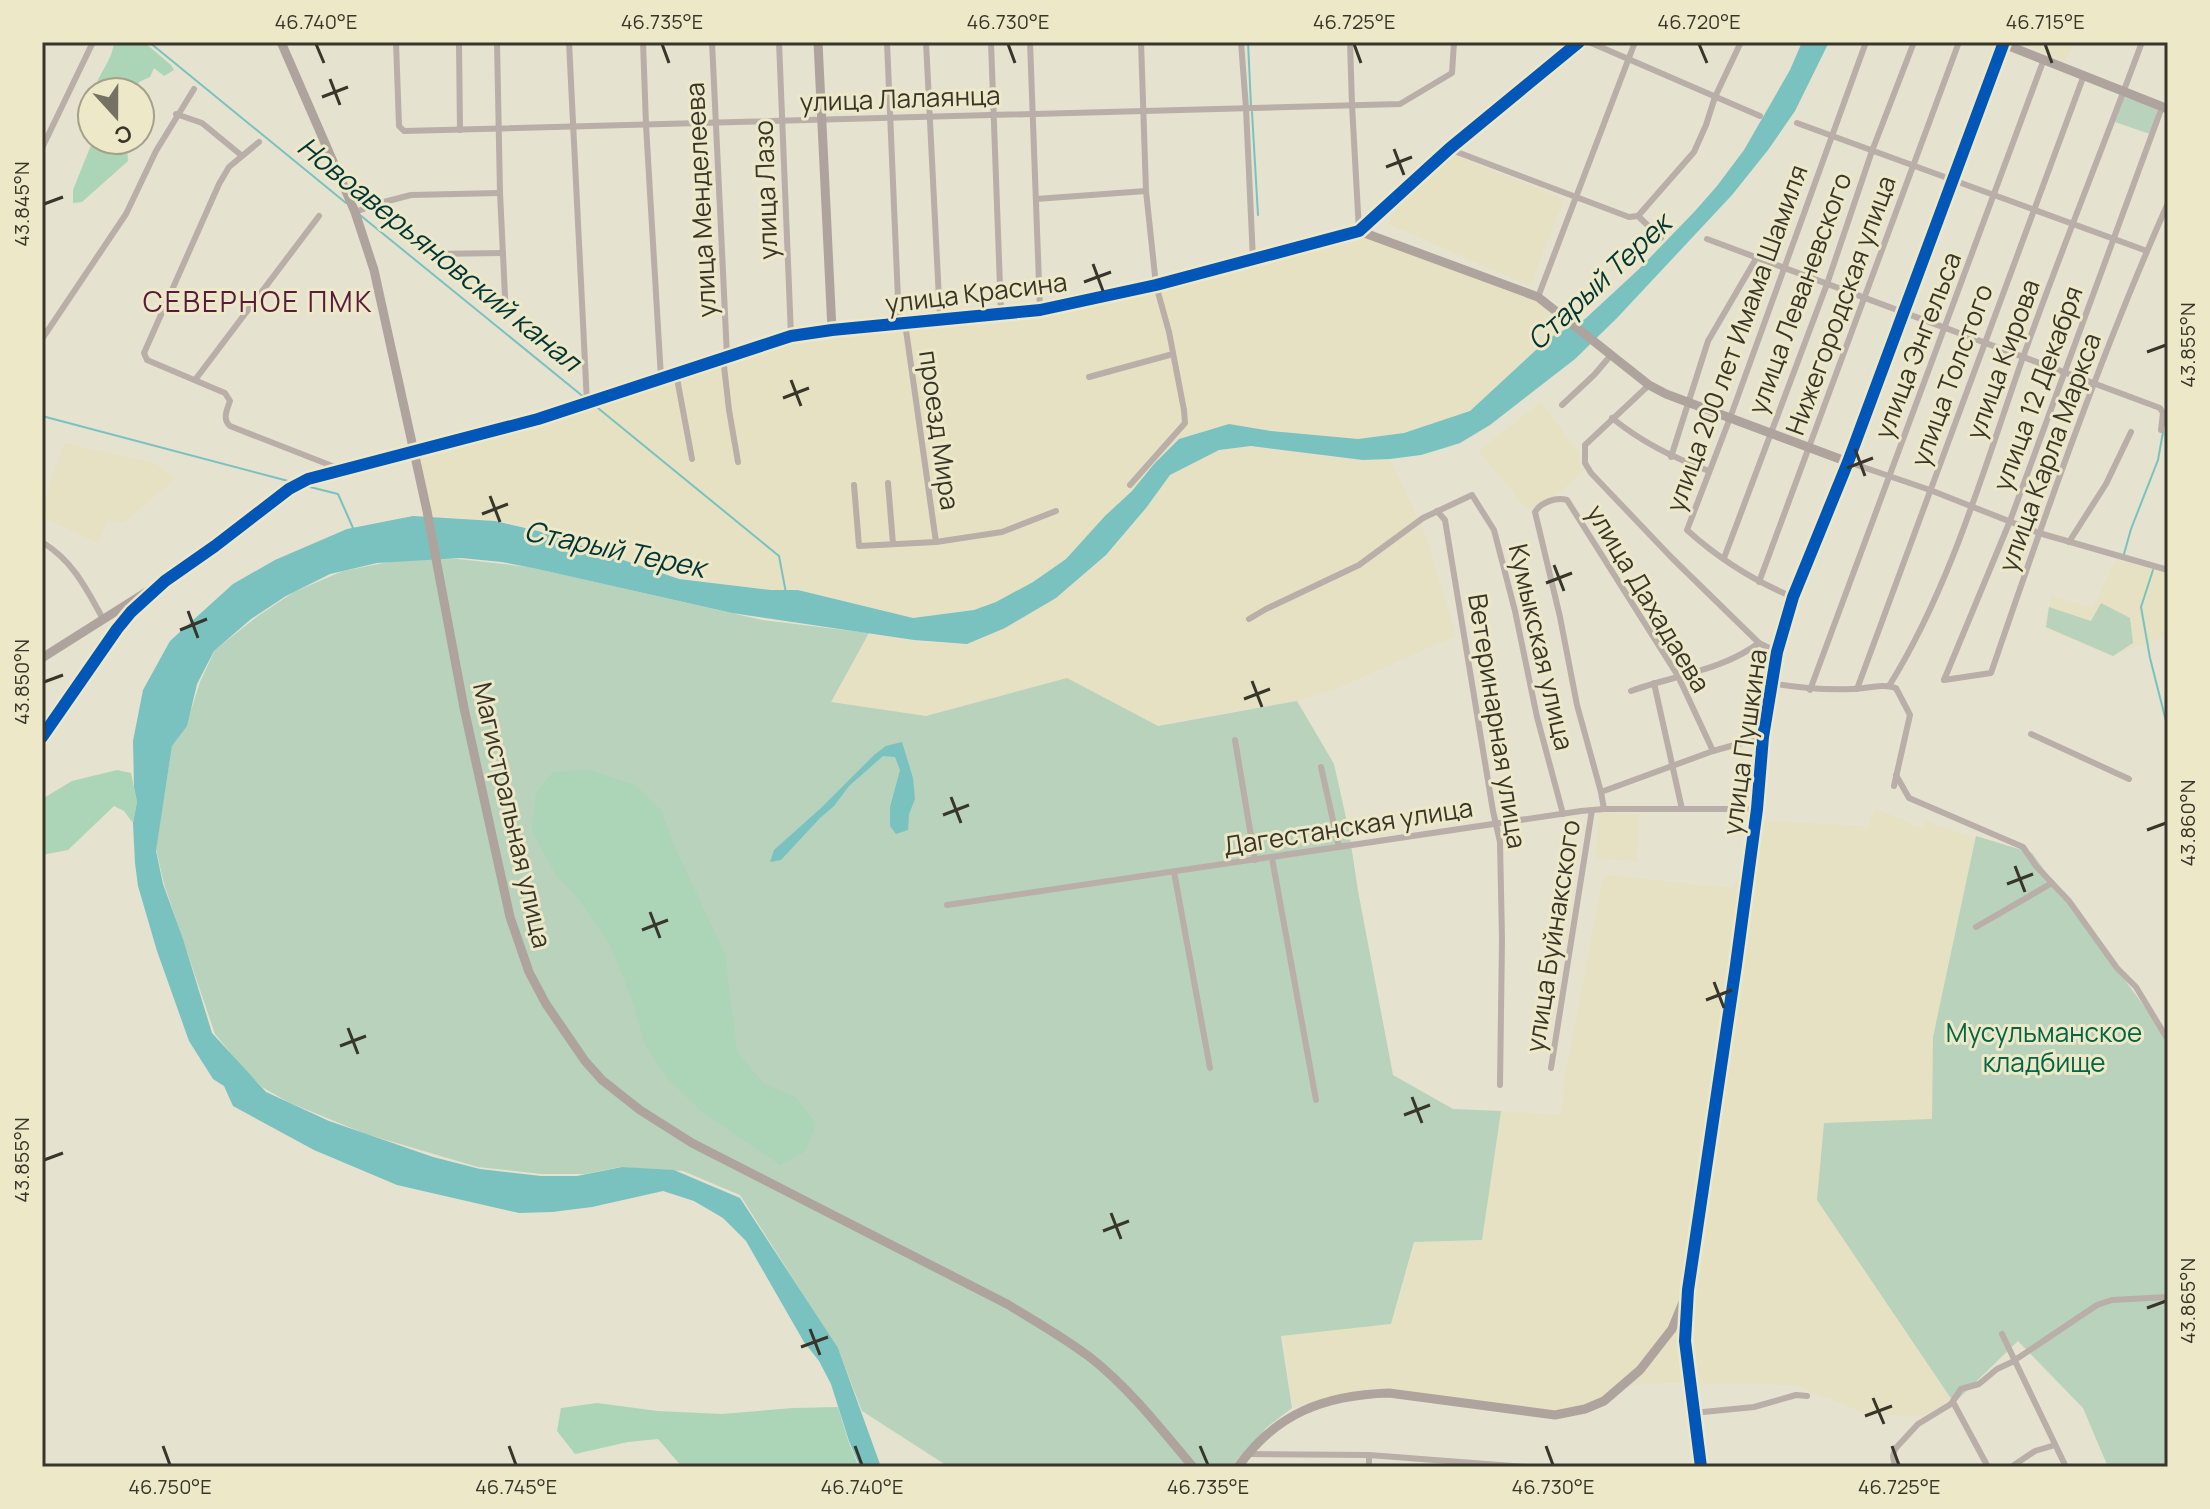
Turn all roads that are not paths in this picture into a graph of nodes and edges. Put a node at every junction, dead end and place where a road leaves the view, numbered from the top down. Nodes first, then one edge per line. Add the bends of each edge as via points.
1 (93, 42) edge
2 (281, 42) edge
3 (396, 42) edge
4 (459, 42) edge
5 (497, 42) edge
6 (569, 42) edge
7 (643, 42) edge
8 (712, 42) edge
9 (779, 42) edge
10 (818, 42) edge
11 (887, 42) edge
12 (926, 42) edge
13 (991, 42) edge
14 (1030, 42) edge
15 (1141, 42) edge
16 (1241, 42) edge
17 (1350, 42) edge
18 (1454, 42) edge
19 (1579, 42) edge
20 (1589, 42) edge
21 (1635, 42) edge
22 (1741, 42) edge
23 (1866, 42) edge
24 (1914, 42) edge
25 (1959, 42) edge
26 (2142, 42) edge
27 (2002, 43) edge
28 (2044, 59) junction
29 (1629, 60) junction
30 (2084, 75) junction
31 (194, 89) dead end
32 (2124, 91) junction
33 (1715, 97) junction
34 (1352, 105) junction
35 (1246, 108) junction
36 (2165, 108) edge
37 (1142, 111) junction
38 (176, 114) junction
39 (1033, 114) junction
40 (994, 115) junction
41 (1760, 116) dead end
42 (930, 117) junction
43 (890, 118) junction
44 (822, 120) junction
45 (782, 121) junction
46 (716, 123) junction
47 (1797, 123) dead end
48 (646, 125) junction
49 (572, 127) junction
50 (499, 129) junction
51 (460, 130) junction
52 (1832, 136) junction
53 (259, 142) dead end
54 (42, 148) edge
55 (1449, 149) junction
56 (1872, 151) junction
57 (241, 155) junction
58 (1912, 165) junction
59 (1952, 180) junction
60 (1146, 191) junction
61 (500, 193) junction
62 (1993, 195) junction
63 (1577, 197) junction
64 (1036, 199) junction
65 (2168, 203) edge
66 (2034, 210) junction
67 (355, 212) junction
68 (319, 216) dead end
69 (1638, 216) junction
70 (2073, 224) junction
71 (1359, 231) junction
72 (1661, 238) dead end
73 (1707, 239) dead end
74 (2114, 239) junction
75 (2147, 251) junction
76 (503, 253) junction
77 (433, 254) dead end
78 (1757, 257) junction
79 (1253, 260) junction
80 (1785, 267) junction
81 (1827, 284) junction
82 (1156, 285) junction
83 (1865, 296) junction
84 (1538, 297) junction
85 (1040, 310) junction
86 (1904, 312) junction
87 (1001, 315) junction
88 (506, 317) dead end
89 (940, 319) junction
90 (902, 323) junction
91 (1946, 327) junction
92 (832, 330) junction
93 (791, 336) junction
94 (42, 339) edge
95 (1985, 341) junction
96 (1608, 351) junction
97 (1173, 354) junction
98 (2024, 355) junction
99 (725, 357) junction
100 (2064, 372) junction
101 (676, 373) junction
102 (1089, 377) dead end
103 (661, 378) junction
104 (195, 380) junction
105 (2095, 383) junction
106 (1649, 385) junction
107 (1687, 402) junction
108 (587, 403) junction
109 (1562, 405) dead end
110 (1612, 418) junction
111 (1730, 418) junction
112 (2161, 430) dead end
113 (1770, 432) junction
114 (2131, 432) dead end
115 (1810, 447) junction
116 (414, 451) junction
117 (1671, 457) junction
118 (692, 459) dead end
119 (738, 462) dead end
120 (1848, 462) junction
121 (340, 469) junction
122 (1709, 471) junction
123 (1888, 477) junction
124 (888, 483) dead end
125 (854, 485) dead end
126 (1130, 485) dead end
127 (1930, 490) junction
128 (1970, 507) junction
129 (1056, 511) dead end
130 (1437, 511) junction
131 (1535, 512) joint
132 (2010, 521) junction
133 (2039, 533) junction
134 (42, 542) edge
135 (936, 542) junction
136 (2069, 542) junction
137 (893, 544) junction
138 (1724, 558) junction
139 (2168, 570) edge
140 (165, 581) junction
141 (1759, 582) junction
142 (1793, 597) junction
143 (103, 619) junction
144 (1249, 619) dead end
145 (1759, 643) junction
146 (1777, 652) junction
147 (42, 658) edge
148 (1678, 676) junction
149 (1944, 680) joint
150 (1654, 683) junction
151 (1771, 683) junction
152 (1889, 686) junction
153 (1857, 689) junction
154 (1810, 690) junction
155 (1631, 691) dead end
156 (2031, 734) dead end
157 (42, 737) edge
158 (1763, 737) junction
159 (1235, 740) dead end
160 (1713, 751) junction
161 (1673, 765) junction
162 (1321, 767) dead end
163 (1896, 775) junction
164 (2129, 779) dead end
165 (1894, 786) dead end
166 (1601, 792) junction
167 (1604, 809) junction
168 (1682, 809) junction
169 (1757, 809) junction
170 (1592, 810) junction
171 (1563, 814) junction
172 (1497, 824) junction
173 (1339, 847) junction
174 (1272, 858) junction
175 (1255, 860) junction
176 (1174, 872) junction
177 (2052, 883) junction
178 (947, 905) dead end
179 (1976, 927) dead end
180 (2168, 1040) edge
181 (1210, 1068) dead end
182 (1551, 1068) dead end
183 (1500, 1085) dead end
184 (1316, 1100) dead end
185 (1688, 1290) junction
186 (2168, 1297) edge
187 (2002, 1334) dead end
188 (2015, 1360) junction
189 (1807, 1396) dead end
190 (1953, 1402) junction
191 (1693, 1413) junction
192 (2055, 1445) junction
193 (1247, 1454) junction
194 (1369, 1455) junction
195 (1894, 1465) edge
196 (1193, 1467) edge
197 (1238, 1467) edge
198 (1369, 1467) edge
199 (1526, 1467) edge
200 (1701, 1467) edge
201 (1988, 1467) edge
202 (2011, 1467) edge
203 (2066, 1467) edge

1 - 54 street
2 - 67 street, Магистральная улица
3 - 51 street, улица Лалаянца via 401,130
4 - 51 street
5 - 50 street
6 - 49 street
7 - 48 street
8 - 46 street, улица Менделеева
9 - 45 street, улица Лазо
10 - 44 street
11 - 43 street, проезд Мира
12 - 42 street
13 - 40 street
14 - 39 street
15 - 37 street
16 - 35 street
17 - 34 street
18 - 34 street, улица Лалаянца via 1452,73 1400,104
19 - 55 street, улица Красина
20 - 29 street
21 - 29 street
22 - 33 street
23 - 52 street, улица 200 лет Имама Шамиля
24 - 56 street, улица Леваневского
25 - 58 street, Нижегородская улица
26 - 32 street, улица Кирова
27 - 28 street
27 - 59 street, улица Пушкина
28 - 30 street
28 - 62 street, улица Энгельса
29 - 33 street
29 - 63 street
30 - 32 street
30 - 66 street, улица Толстого
31 - 38 street
32 - 36 street
32 - 70 street, улица Кирова
33 - 41 street
33 - 69 street via 1694,152
34 - 35 street, улица Лалаянца
34 - 71 street
35 - 37 street, улица Лалаянца
35 - 79 street
36 - 74 street, улица 12 Декабря
37 - 39 street, улица Лалаянца
37 - 60 street
38 - 57 street via 202,123
38 - 94 street via 126,214
39 - 40 street, улица Лалаянца
39 - 64 street
40 - 42 street, улица Лалаянца
40 - 87 street
42 - 43 street, улица Лалаянца
42 - 89 street
43 - 44 street, улица Лалаянца
43 - 90 street, проезд Мира
44 - 45 street, улица Лалаянца
44 - 92 street
45 - 46 street, улица Лалаянца
45 - 93 street, улица Лазо
46 - 48 street, улица Лалаянца
46 - 99 street, улица Менделеева
47 - 52 street
48 - 49 street, улица Лалаянца
48 - 103 street
49 - 50 street, улица Лалаянца
49 - 108 street
50 - 51 street, улица Лалаянца
50 - 61 street
52 - 56 street
52 - 80 street, улица 200 лет Имама Шамиля
53 - 57 street
55 - 63 street
55 - 71 street, улица Красина
56 - 58 street
56 - 81 street, улица Леваневского
57 - 104 street via 219,184 144,353 147,360
58 - 59 street
58 - 83 street, Нижегородская улица
59 - 62 street
59 - 86 street, улица Пушкина
60 - 64 street
60 - 82 street
61 - 67 street via 411,195
61 - 76 street
62 - 66 street
62 - 91 street, улица Энгельса
63 - 69 street
63 - 84 street
64 - 85 street
65 - 75 street, улица Карла Маркса
66 - 70 street
66 - 95 street, улица Толстого
67 - 116 street, Магистральная улица via 374,270
68 - 104 street
69 - 72 street
70 - 74 street
70 - 98 street, улица Кирова
71 - 79 street, улица Красина
71 - 84 street
73 - 78 street
74 - 75 street
74 - 100 street, улица 12 Декабря
75 - 105 street, улица Карла Маркса
76 - 77 street
76 - 88 street
78 - 80 street
78 - 107 street via 1708,341
79 - 82 street, улица Красина
80 - 81 street
80 - 111 street, улица 200 лет Имама Шамиля
81 - 83 street
81 - 113 street, улица Леваневского
82 - 85 street, улица Красина
82 - 97 street
83 - 86 street
83 - 115 street, Нижегородская улица
84 - 96 street
85 - 87 street, улица Красина
86 - 91 street
86 - 120 street, улица Пушкина
87 - 89 street, улица Красина
89 - 90 street, улица Красина
90 - 92 street, улица Красина
90 - 135 street, проезд Мира
91 - 95 street
91 - 123 street, улица Энгельса
92 - 93 street, улица Красина
93 - 99 street, улица Красина
95 - 98 street
95 - 127 street, улица Толстого
96 - 106 street
96 - 109 street via 1594,375
97 - 102 street
97 - 126 street via 1185,423
98 - 100 street
98 - 128 street, улица Кирова
99 - 101 street, улица Красина
99 - 119 street
100 - 105 street
100 - 132 street, улица 12 Декабря
101 - 103 street, улица Красина
101 - 118 street
103 - 108 street, улица Красина
104 - 121 street via 229,397 225,417 230,426
105 - 112 street via 2160,408
105 - 133 street, улица Карла Маркса
106 - 107 street
106 - 110 street
107 - 111 street
107 - 117 street
108 - 116 street, улица Красина
110 - 117 street
110 - 145 street via 1585,445 1591,473
111 - 113 street
111 - 122 street, улица 200 лет Имама Шамиля
113 - 115 street
113 - 138 street, улица Леваневского
114 - 136 street
115 - 120 street
115 - 141 street, Нижегородская улица
116 - 121 street, улица Красина
116 - 196 street, Магистральная улица via 510,917 529,972 585,1061 620,1096 692,1143 1054,1333 1120,1385
117 - 122 street
120 - 123 street
120 - 142 street, улица Пушкина
121 - 140 street, улица Красина via 289,489
122 - 138 street, улица 200 лет Имама Шамиля via 1687,530
123 - 127 street
123 - 154 street, улица Энгельса
124 - 137 street
125 - 137 street, проезд Мира via 859,546
127 - 128 street
127 - 153 street, улица Толстого
128 - 132 street
128 - 152 street, улица Кирова via 1922,629
129 - 135 street, проезд Мира via 1002,532
130 - 144 street via 1359,565
130 - 171 street, Кумыкская улица via 1472,495 1494,530
130 - 172 street, Ветеринарная улица via 1445,520
131 - 148 street, улица Дахадаева via 1559,497 1567,500
131 - 166 street, улица Буйнакского
132 - 133 street
132 - 149 street, улица 12 Декабря
133 - 136 street
133 - 149 street, улица Карла Маркса via 1991,673
134 - 143 street via 62,556
135 - 137 street, проезд Мира
136 - 139 street
138 - 141 street, улица 200 лет Имама Шамиля
140 - 143 street
140 - 157 street via 117,629
141 - 142 street, улица 200 лет Имама Шамиля
142 - 146 street, улица Пушкина
143 - 147 street
145 - 146 street
145 - 148 street via 1711,669
146 - 151 street, улица Пушкина
148 - 150 street
148 - 160 street, улица Дахадаева
150 - 155 street
150 - 161 street
151 - 154 street, улица Пушкина
151 - 158 street, улица Пушкина
152 - 153 street, улица Пушкина
152 - 163 street via 1896,688 1910,715
153 - 154 street, улица Пушкина
156 - 164 street
158 - 160 street
158 - 169 street, улица Пушкина
159 - 175 street
160 - 161 street
161 - 166 street
161 - 168 street
162 - 173 street
163 - 165 street
163 - 177 street via 1909,798 2023,847
166 - 167 street, улица Буйнакского
167 - 168 street, Дагестанская улица
167 - 170 street, Дагестанская улица
168 - 169 street, Дагестанская улица
169 - 185 street, улица Пушкина
170 - 171 street, Дагестанская улица
170 - 182 street, улица Буйнакского
171 - 172 street, Дагестанская улица
172 - 173 street, Дагестанская улица
172 - 183 street, Ветеринарная улица
173 - 174 street, Дагестанская улица
174 - 175 street, Дагестанская улица
174 - 184 street
175 - 176 street, Дагестанская улица
176 - 178 street, Дагестанская улица
176 - 181 street
177 - 179 street
177 - 180 street via 2136,987
185 - 191 street, улица Пушкина via 1685,1341
185 - 193 street, улица Пушкина via 1672,1329 1640,1370 1604,1401 1585,1409 1555,1415 1373,1393 1293,1414
186 - 188 street via 2097,1305
187 - 188 street
188 - 190 street via 1979,1384 1961,1389
188 - 192 street
189 - 191 street
190 - 195 street via 1918,1424 1895,1449
190 - 201 street
191 - 200 street, улица Пушкина
192 - 202 street
192 - 203 street
193 - 194 street
193 - 197 street, улица Пушкина
194 - 198 street
194 - 199 street

